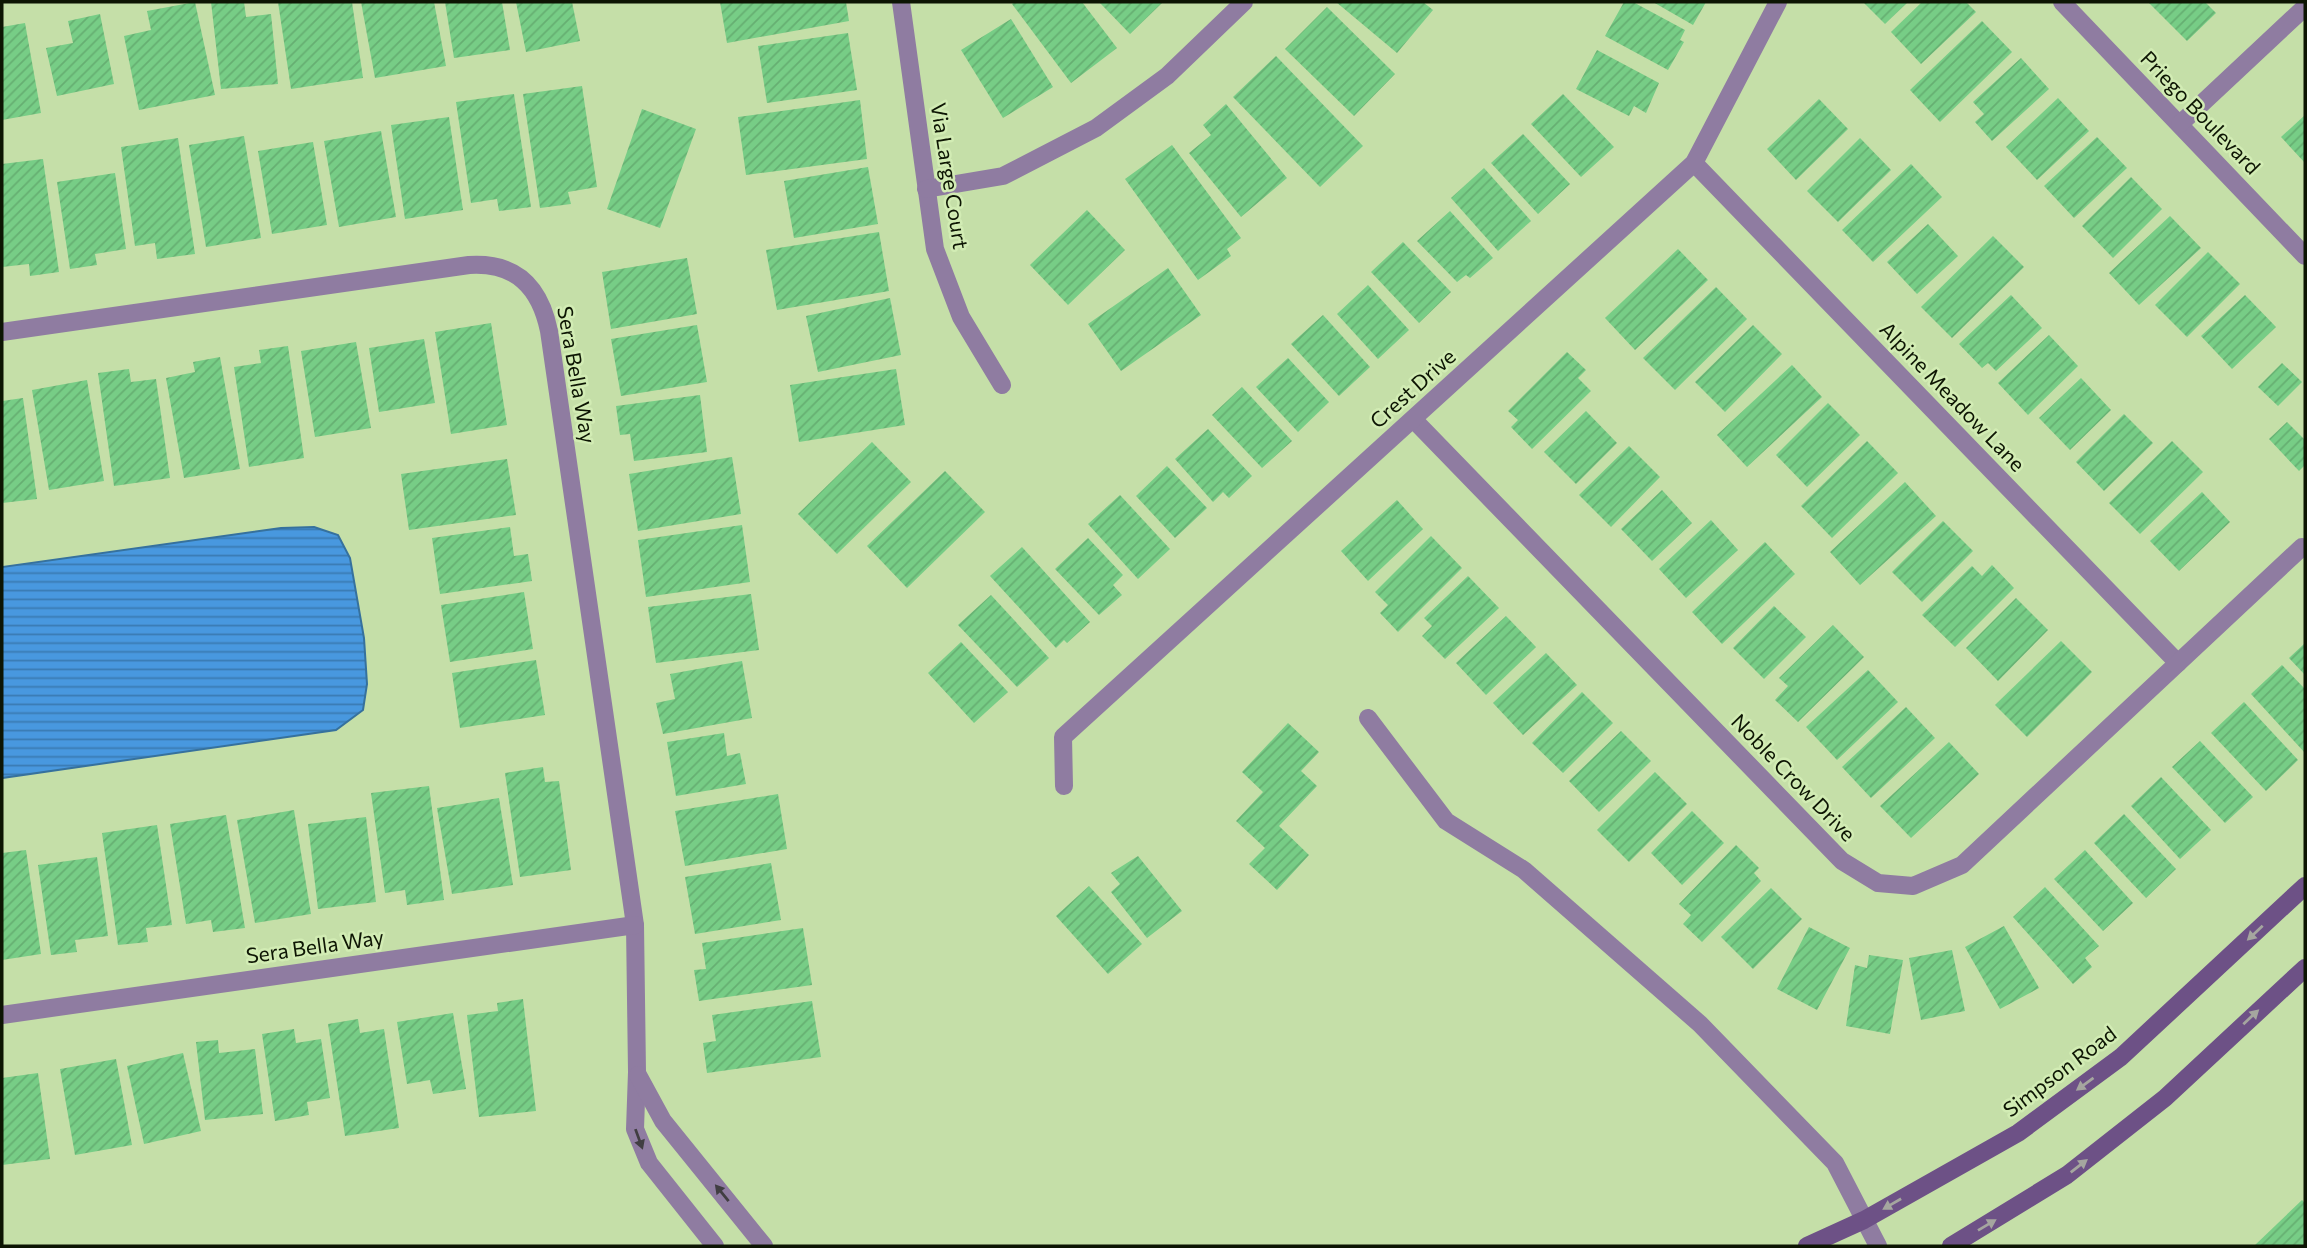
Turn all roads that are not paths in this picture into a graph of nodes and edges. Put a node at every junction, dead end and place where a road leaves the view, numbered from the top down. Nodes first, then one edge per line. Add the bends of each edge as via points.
1 (901, 2) edge
2 (1244, 2) edge
3 (1778, 2) edge
4 (2062, 2) edge
5 (2305, 7) edge
6 (2180, 124) junction
7 (1694, 163) junction
8 (926, 189) junction
9 (2305, 256) edge
10 (2, 332) edge
11 (1002, 384) dead end
12 (1414, 420) junction
13 (2302, 547) dead end
14 (2178, 663) junction
15 (1368, 718) dead end
16 (1063, 786) dead end
17 (2305, 886) edge
18 (635, 925) junction
19 (2305, 968) edge
20 (2, 1015) edge
21 (637, 1072) junction
22 (1864, 1220) junction
23 (715, 1246) edge
24 (764, 1246) edge
25 (1807, 1246) edge
26 (1878, 1246) edge
27 (1951, 1246) edge

1 - 8 street, Via Large Court
2 - 8 street via 1167,76 1096,128 1003,176
3 - 7 street, Crest Drive
4 - 6 street, Priego Boulevard
5 - 6 street
6 - 9 street, Priego Boulevard
7 - 12 street, Crest Drive
7 - 14 street, Alpine Meadow Lane
8 - 11 street, Via Large Court via 943,272 961,317
10 - 18 street, Sera Bella Way via 469,265 497,266 520,276 546,314
12 - 14 street, Noble Crow Drive via 1842,861 1878,883 1913,886 1962,865
12 - 16 street, Crest Drive via 1063,737
13 - 14 street, Noble Crow Drive
15 - 22 street via 1446,821 1524,870 1700,1024 1835,1163
17 -> 22 main road, Simpson Road via 2121,1057 2018,1133
18 - 20 street, Sera Bella Way
18 - 21 street, Sera Bella Way
27 -> 19 main road via 2067,1175 2165,1098
21 -> 23 street, Sera Bella Way via 635,1129 649,1163
24 -> 21 street, Sera Bella Way via 663,1121
22 - 25 main road, Simpson Road
22 - 26 street

